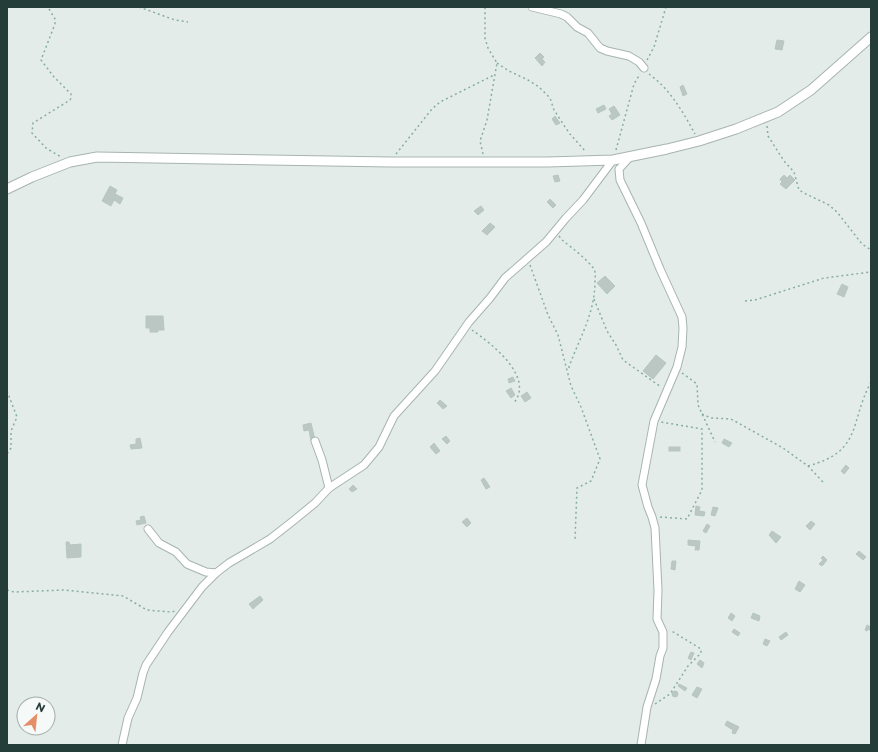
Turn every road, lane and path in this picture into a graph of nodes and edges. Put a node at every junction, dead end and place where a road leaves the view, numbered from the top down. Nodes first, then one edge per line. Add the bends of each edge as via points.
1 (139, 7) edge
2 (485, 7) edge
3 (532, 7) edge
4 (665, 7) edge
5 (50, 9) dead end
6 (188, 22) dead end
7 (871, 37) edge
8 (497, 63) junction
9 (643, 69) junction
10 (494, 76) junction
11 (768, 116) junction
12 (699, 141) junction
13 (630, 156) junction
14 (613, 160) junction
15 (594, 161) junction
16 (70, 162) junction
17 (390, 162) junction
18 (486, 162) junction
19 (7, 189) edge
20 (557, 228) junction
21 (871, 250) edge
22 (528, 259) junction
23 (871, 272) edge
24 (594, 299) junction
25 (745, 301) dead end
26 (466, 326) junction
27 (677, 367) junction
28 (567, 370) junction
29 (871, 382) edge
30 (7, 391) edge
31 (667, 391) junction
32 (513, 404) dead end
33 (702, 414) junction
34 (654, 421) junction
35 (315, 441) dead end
36 (715, 442) dead end
37 (7, 454) edge
38 (808, 466) junction
39 (823, 482) dead end
40 (329, 488) junction
41 (652, 517) junction
42 (148, 529) dead end
43 (575, 540) dead end
44 (216, 573) junction
45 (7, 590) edge
46 (186, 608) junction
47 (669, 630) dead end
48 (647, 707) junction
49 (122, 745) edge
50 (641, 745) edge

1 - 6 path
2 - 8 path via 484,38
3 - 9 street via 567,17 588,33 600,48 629,56 639,62
4 - 9 path via 654,47
5 - 16 path via 55,24 41,60 72,96 70,100 33,123 32,133 46,148
7 - 11 street via 811,90
8 - 10 path
8 - 15 path via 528,80 550,98 554,110 569,132
9 - 12 path via 665,88
9 - 14 path via 634,84
10 - 17 path via 440,102 404,142
10 - 18 path via 487,120 480,141
11 - 12 street
11 - 21 path via 766,132 784,162 794,172 799,190 833,208 862,244
12 - 13 street
13 - 14 street
13 - 27 street via 619,169 620,180 682,316 682,347
14 - 15 street
14 - 20 street via 583,200
15 - 18 street
16 - 17 street via 97,157
16 - 19 street
17 - 18 street
20 - 22 street
20 - 24 path via 562,240 594,270
22 - 26 street via 505,278
22 - 28 path via 558,335
23 - 25 path via 824,278
24 - 28 path via 589,320
24 - 31 path via 623,360
26 - 32 path via 492,344 514,368 519,394
26 - 40 street via 435,371 394,416 379,447 364,465
27 - 31 street
27 - 33 path via 697,384 697,400
28 - 43 path via 600,459 591,481 577,488
29 - 38 path via 862,402 854,432 848,442 837,454
30 - 37 path via 17,417 11,431 11,448
31 - 34 street
33 - 36 path
33 - 38 path via 711,418 731,420 789,451
34 - 41 street via 642,485
34 - 41 path via 702,429 702,490 687,519
35 - 40 street
38 - 39 path
40 - 44 street via 315,503 270,539
41 - 48 street via 657,552 657,620 663,632 663,648
42 - 44 street via 159,543 178,554 187,564 206,572
44 - 46 street
45 - 46 path via 64,590 122,596 147,610 170,612
46 - 49 street via 146,665 137,698 128,718
47 - 48 path via 701,649 701,653 688,666 670,694
48 - 50 street

